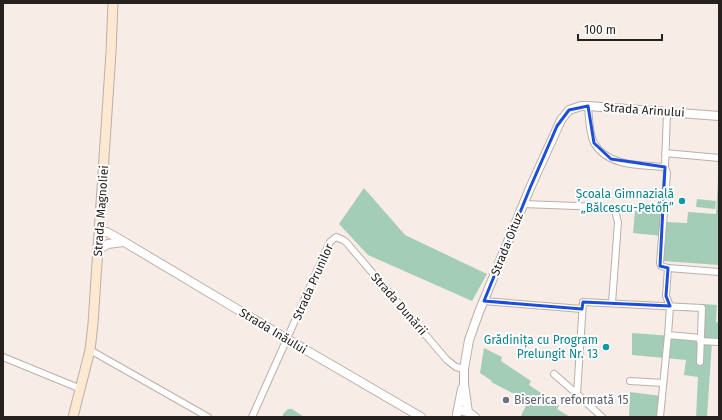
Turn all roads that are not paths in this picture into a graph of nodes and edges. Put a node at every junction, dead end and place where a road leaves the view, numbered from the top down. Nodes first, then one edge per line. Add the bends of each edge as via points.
1 (113, 3) edge
2 (588, 106) junction
3 (569, 110) joint
4 (667, 112) junction
5 (719, 116) edge
6 (666, 153) junction
7 (719, 158) edge
8 (664, 167) junction
9 (524, 204) junction
10 (100, 231) junction
11 (336, 237) joint
12 (126, 243) junction
13 (98, 250) junction
14 (668, 268) junction
15 (719, 272) edge
16 (484, 301) junction
17 (612, 303) junction
18 (670, 306) junction
19 (582, 309) junction
20 (668, 335) junction
21 (287, 339) junction
22 (700, 340) junction
23 (719, 342) edge
24 (90, 350) junction
25 (3, 357) edge
26 (700, 362) dead end
27 (464, 369) junction
28 (554, 374) dead end
29 (630, 381) dead end
30 (464, 384) junction
31 (663, 384) junction
32 (81, 389) junction
33 (576, 394) junction
34 (471, 414) edge
35 (456, 416) edge
36 (73, 417) edge
37 (208, 417) edge
38 (252, 417) edge
39 (421, 417) edge
40 (602, 417) edge
41 (660, 417) edge

1 - 10 main road, Strada Magnoliei
2 - 3 street, Strada Arinului
2 - 4 street, Strada Arinului
2 - 8 street via 591,135 601,152 621,163
3 - 9 street, Strada Oituz via 557,126
4 - 5 street, Strada Arinului
4 - 6 street
6 - 7 street
6 - 8 street
8 - 14 street via 667,173 660,263 661,266
9 - 16 street, Strada Oituz
9 - 17 street via 602,207 615,211 618,222
10 - 12 street, Strada Inăului via 107,232
10 - 13 main road, Strada Magnoliei
11 - 21 street, Strada Prunilor via 330,242
11 - 27 street, Strada Dunării via 346,242 447,360
12 - 13 street via 108,244
12 - 21 street, Strada Inăului
13 - 24 main road, Strada Magnoliei
14 - 15 street
14 - 18 street via 666,296
16 - 19 street
16 - 27 street, Strada Oituz via 469,340
17 - 18 street
17 - 19 street via 583,302
18 - 20 street
18 - 22 street via 702,308
19 - 33 street
20 - 22 street
20 - 31 street
21 - 38 street, Strada Prunilor
21 - 39 street, Strada Inăului
22 - 23 street
22 - 26 street
24 - 32 main road, Strada Magnoliei
24 - 37 street
25 - 32 street
27 - 30 street, Strada Oituz
28 - 33 street
29 - 31 street
30 - 34 street, Strada Oituz
30 - 35 street, Strada Oituz
31 - 41 street
32 - 36 main road, Strada Magnoliei
33 - 40 street
34 - 35 street via 460,412

